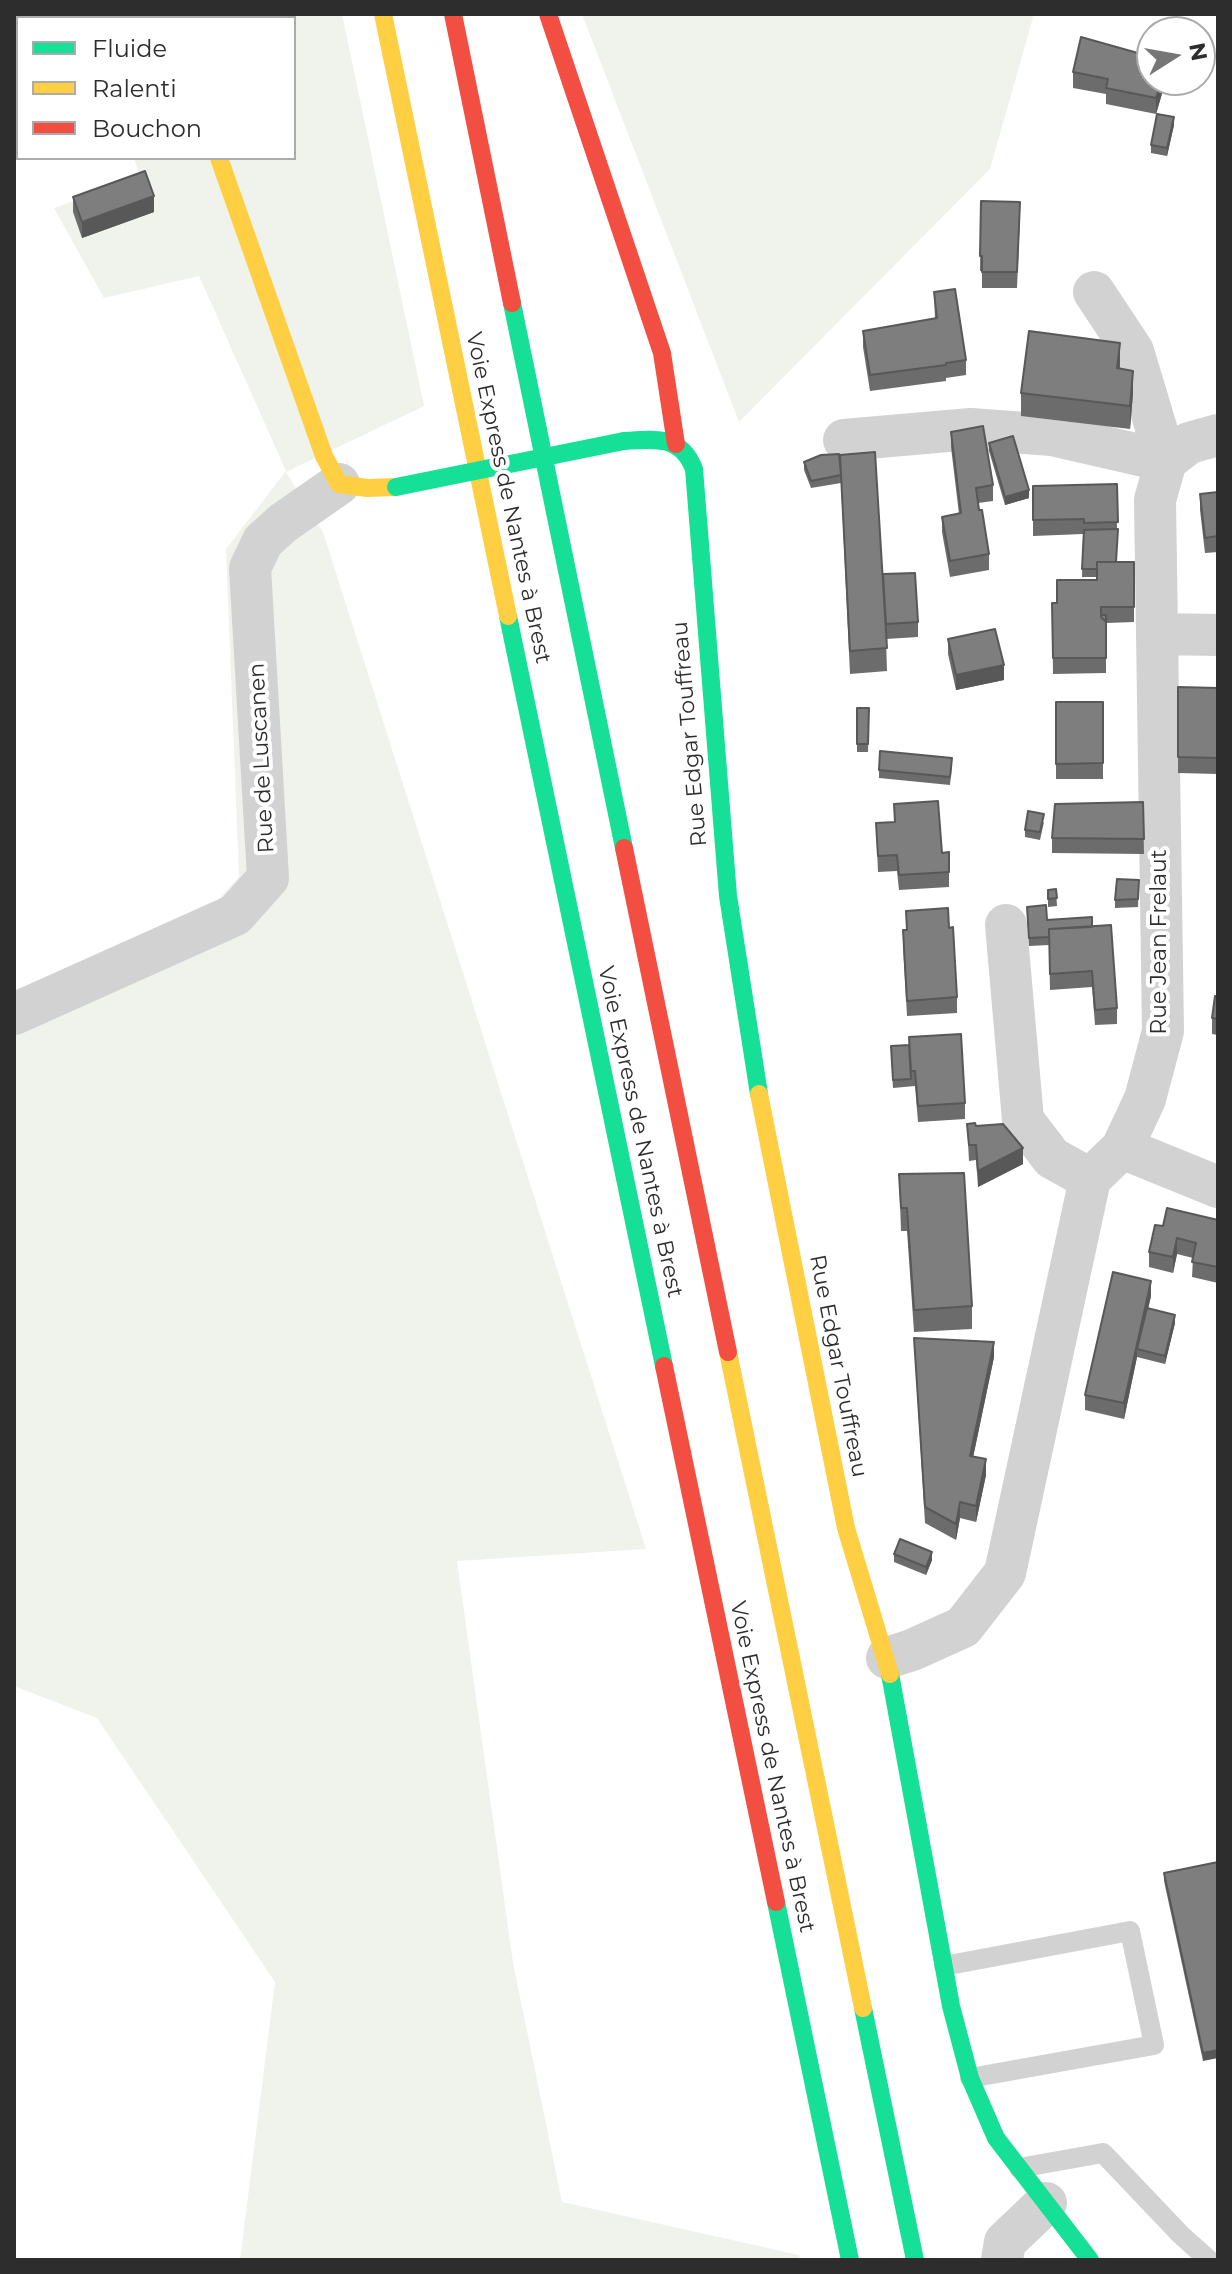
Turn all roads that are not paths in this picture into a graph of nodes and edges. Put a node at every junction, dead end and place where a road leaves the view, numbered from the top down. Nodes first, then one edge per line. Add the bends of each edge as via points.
1 (383, 14) edge
2 (453, 14) edge
3 (548, 14) edge
4 (220, 160) edge
5 (1094, 292) dead end
6 (1218, 435) edge
7 (844, 440) dead end
8 (676, 444) junction
9 (1166, 461) junction
10 (339, 484) junction
11 (1159, 634) junction
12 (1218, 635) edge
13 (1006, 925) dead end
14 (14, 1014) edge
15 (1122, 1148) junction
16 (1090, 1179) junction
17 (1218, 1187) edge
18 (887, 1658) junction
19 (944, 1966) junction
20 (970, 2078) junction
21 (1019, 2168) junction
22 (1046, 2203) junction
23 (850, 2260) edge
24 (915, 2260) edge
25 (1002, 2260) edge
26 (1090, 2260) edge
27 (1209, 2260) edge

1 - 23 main road, Voie Express de Nantes à Brest
2 - 24 main road, Voie Express de Nantes à Brest
3 - 8 main road via 662,353
4 - 10 main road via 324,456
5 - 9 street via 1133,351
6 - 9 street via 1189,443
7 - 9 street via 971,429 1052,435
8 - 10 main road, bridge via 624,441 396,487
8 - 18 main road, Rue Edgar Touffreau via 688,455 695,475 728,896 756,1081 846,1528
9 - 11 street, Rue Jean Frelaut via 1155,500
10 - 14 street, Rue de Luscanen via 263,541 250,568 268,878 235,915
11 - 12 street
11 - 15 street, Rue Jean Frelaut via 1163,1031 1145,1099
13 - 16 street via 1023,1120 1052,1158
15 - 16 street, Rue Jean Frelaut
15 - 17 street
16 - 18 street via 1005,1573 963,1627
18 - 19 main road, Rue Edgar Touffreau
19 - 20 main road, Rue Edgar Touffreau
19 - 20 lane via 1130,1931 1154,2045
20 - 21 main road, Rue Edgar Touffreau via 996,2138
21 - 22 main road, Rue Edgar Touffreau
21 - 27 lane via 1103,2153
22 - 25 street via 1005,2242
22 - 26 main road, Rue Edgar Touffreau

